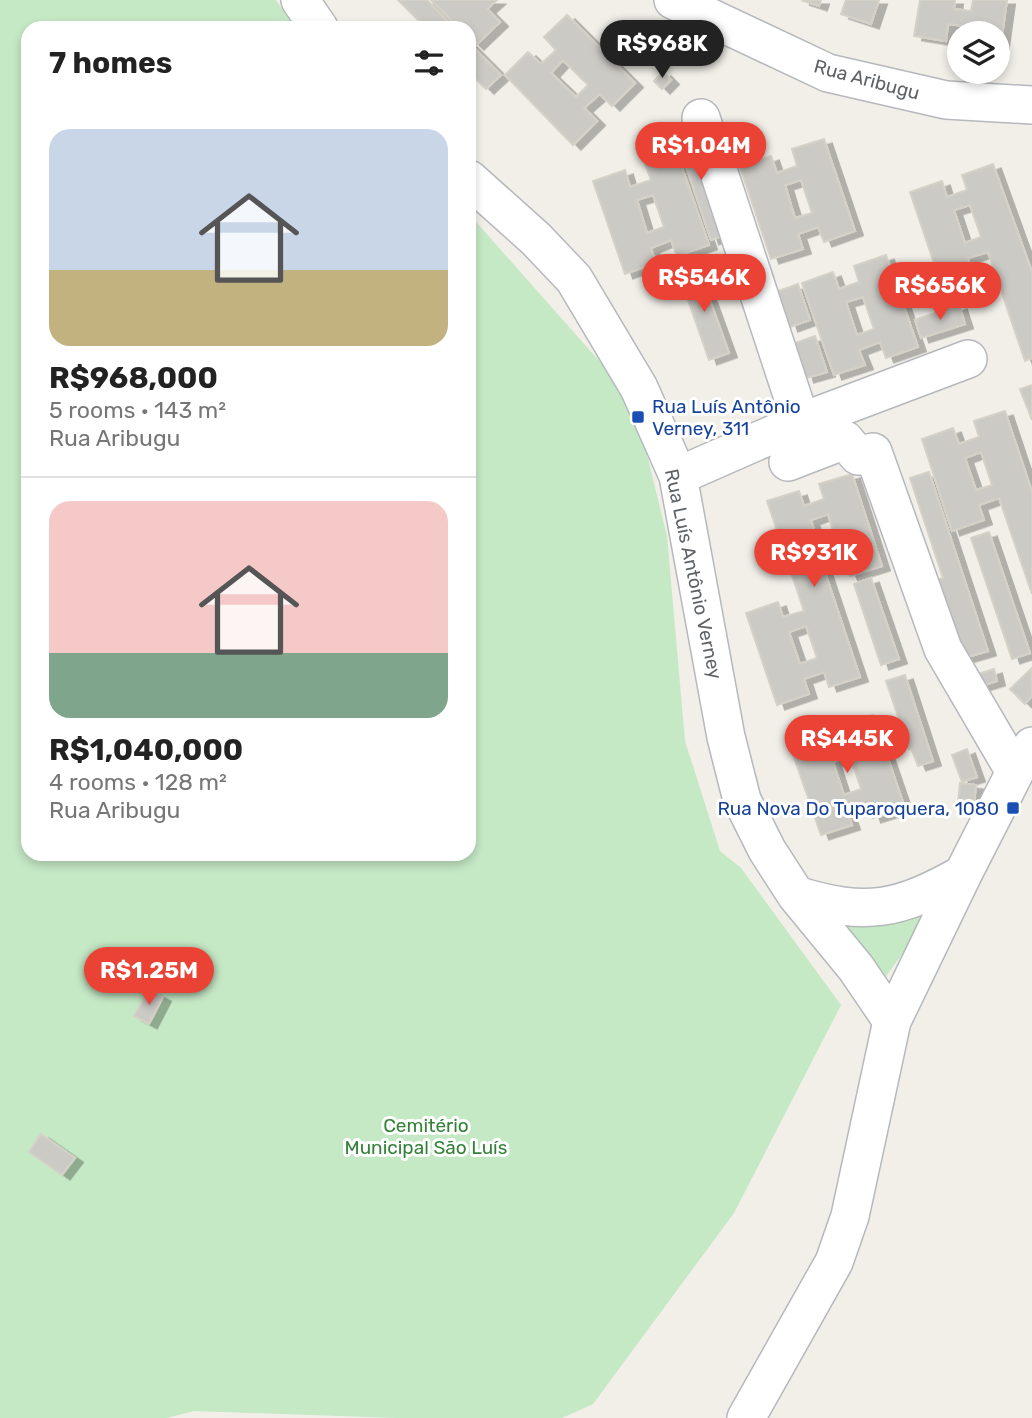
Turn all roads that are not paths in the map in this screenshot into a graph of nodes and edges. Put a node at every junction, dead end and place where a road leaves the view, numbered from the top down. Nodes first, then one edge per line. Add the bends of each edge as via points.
1 (300, 0) edge
2 (673, 0) edge
3 (314, 21) edge
4 (1032, 105) edge
5 (701, 118) dead end
6 (476, 185) edge
7 (968, 359) dead end
8 (801, 422) junction
9 (788, 462) dead end
10 (678, 476) junction
11 (1023, 759) edge
12 (963, 874) junction
13 (796, 895) junction
14 (892, 1021) junction
15 (746, 1418) edge

1 - 3 street
2 - 4 street, Rua Aribugu via 828,73 946,100
5 - 8 street
6 - 10 street, Rua Luís Antônio Verney via 574,279 639,388
7 - 8 street
8 - 10 street
9 - 11 street via 845,440 858,456 873,453 943,649
10 - 13 street, Rua Luís Antônio Verney via 742,800
11 - 12 street
12 - 13 street via 922,897 887,906 854,909
12 - 14 street
13 - 14 street, Rua Luís Antônio Verney
14 - 15 street via 850,1216 834,1262

